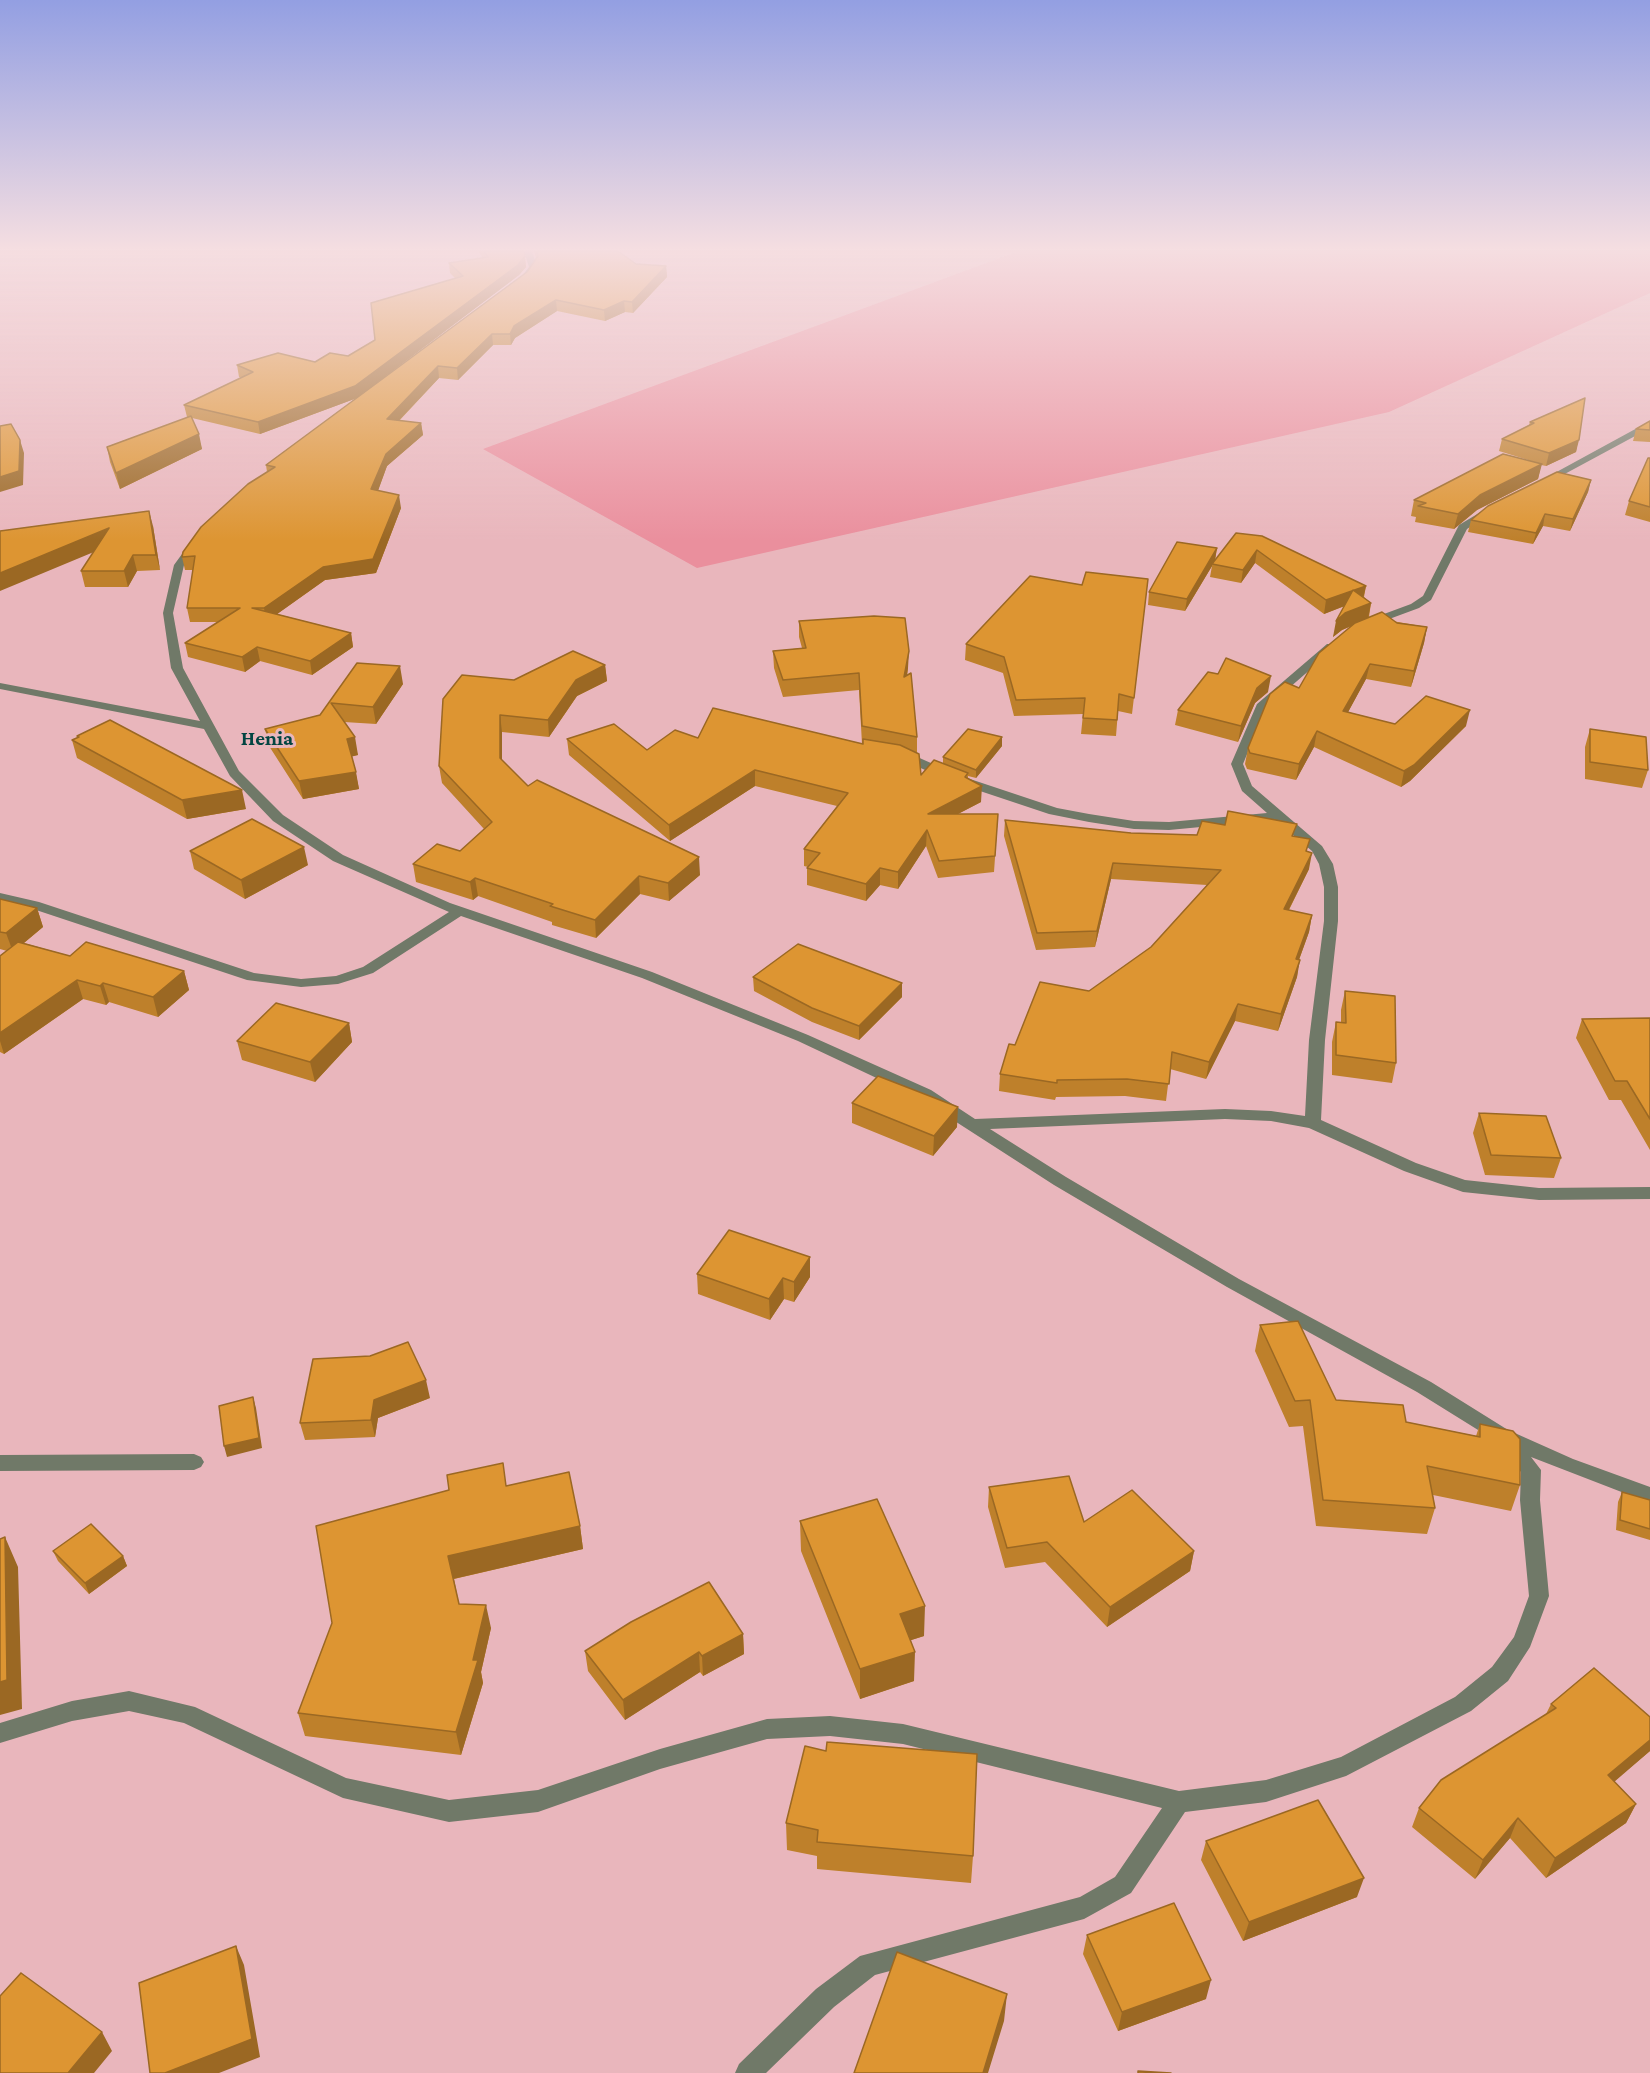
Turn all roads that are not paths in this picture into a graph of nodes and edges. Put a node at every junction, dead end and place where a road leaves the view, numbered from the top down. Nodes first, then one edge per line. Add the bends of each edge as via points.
1 (1650, 424) edge
2 (1533, 488) edge
3 (1502, 504) edge
4 (203, 532) edge
5 (1357, 629) edge
6 (1338, 641) edge
7 (0, 686) edge
8 (209, 726) junction
9 (884, 751) edge
10 (1276, 816) junction
11 (0, 897) edge
12 (460, 911) junction
13 (1313, 1123) junction
14 (971, 1124) junction
15 (1650, 1193) edge
16 (1502, 1435) junction
17 (194, 1462) dead end
18 (0, 1463) edge
19 (1650, 1495) edge
20 (0, 1733) edge
21 (1179, 1802) junction
22 (748, 2073) edge

1 - 2 street
3 - 5 street via 1463,527 1427,598
4 - 8 street via 180,565 168,613 177,668
6 - 10 street via 1261,706 1244,743 1237,764 1246,788
7 - 8 street
8 - 12 street via 234,773 278,818 339,858
9 - 10 street via 954,778 1089,819 1169,826
10 - 13 street via 1317,849 1326,864 1331,887
11 - 12 street via 252,977 300,982 338,980 368,970
12 - 14 street via 647,975 803,1038 925,1094
13 - 14 street via 1225,1114
13 - 15 street via 1410,1167 1463,1186 1539,1194
14 - 16 street via 1233,1283 1424,1387
16 - 19 street
16 - 21 street via 1531,1470 1539,1596 1523,1641 1500,1674 1463,1704 1346,1766 1266,1791
17 - 18 street
20 - 21 street via 72,1711 129,1701 187,1714 344,1788 449,1811 538,1801 767,1729 830,1726 903,1734
21 - 22 street via 1124,1886 1084,1907 869,1965 825,1998

